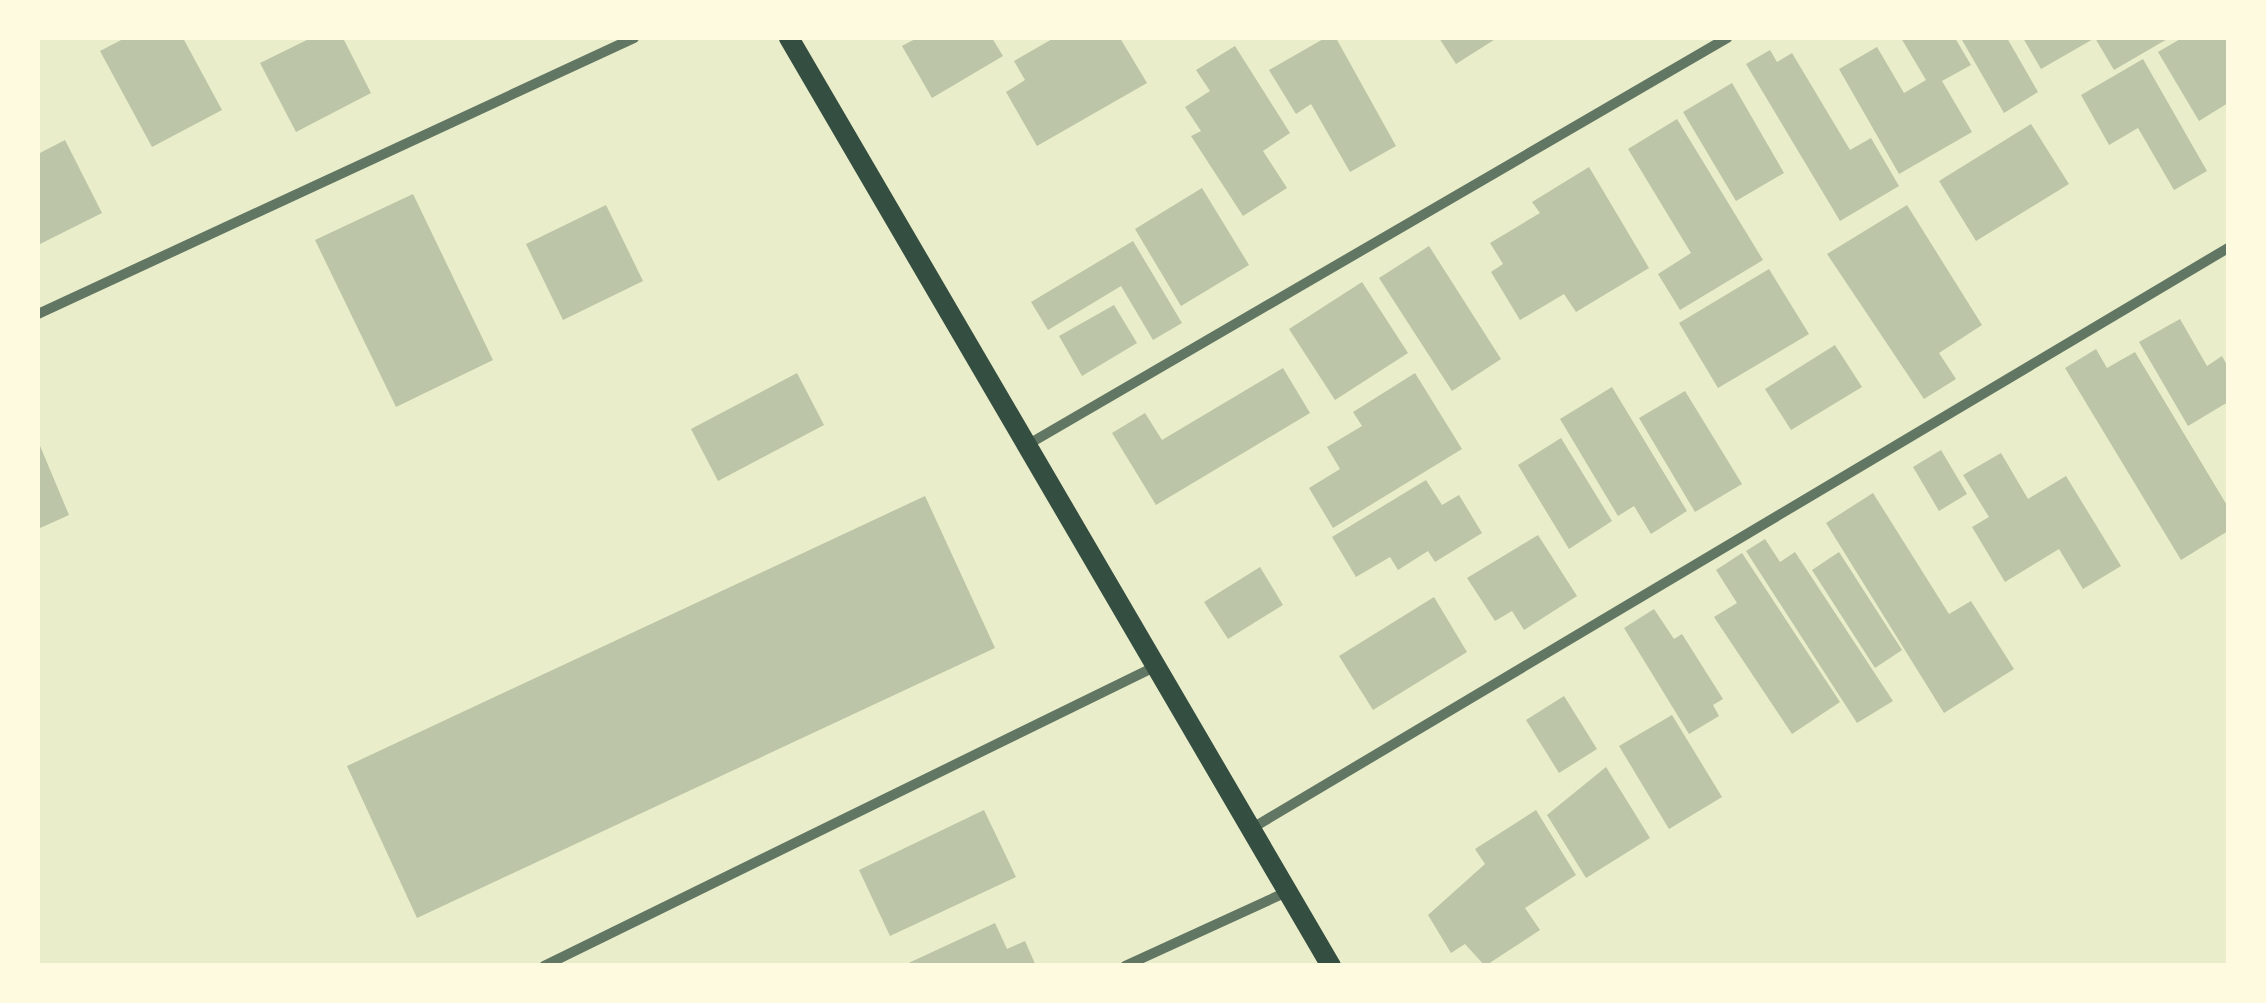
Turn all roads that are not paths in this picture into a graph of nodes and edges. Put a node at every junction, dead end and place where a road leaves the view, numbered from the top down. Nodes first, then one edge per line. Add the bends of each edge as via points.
1 (634, 38) edge
2 (1727, 38) edge
3 (795, 40) edge
4 (2228, 248) edge
5 (38, 314) edge
6 (1026, 445) junction
7 (1154, 666) junction
8 (1250, 830) junction
9 (1287, 892) junction
10 (544, 966) edge
11 (1125, 966) edge
12 (1331, 966) edge

1 - 5 street
2 - 6 street
3 - 6 main road
4 - 8 street
6 - 7 main road
7 - 8 main road
7 - 10 street
8 - 9 main road
9 - 11 street
9 - 12 main road

